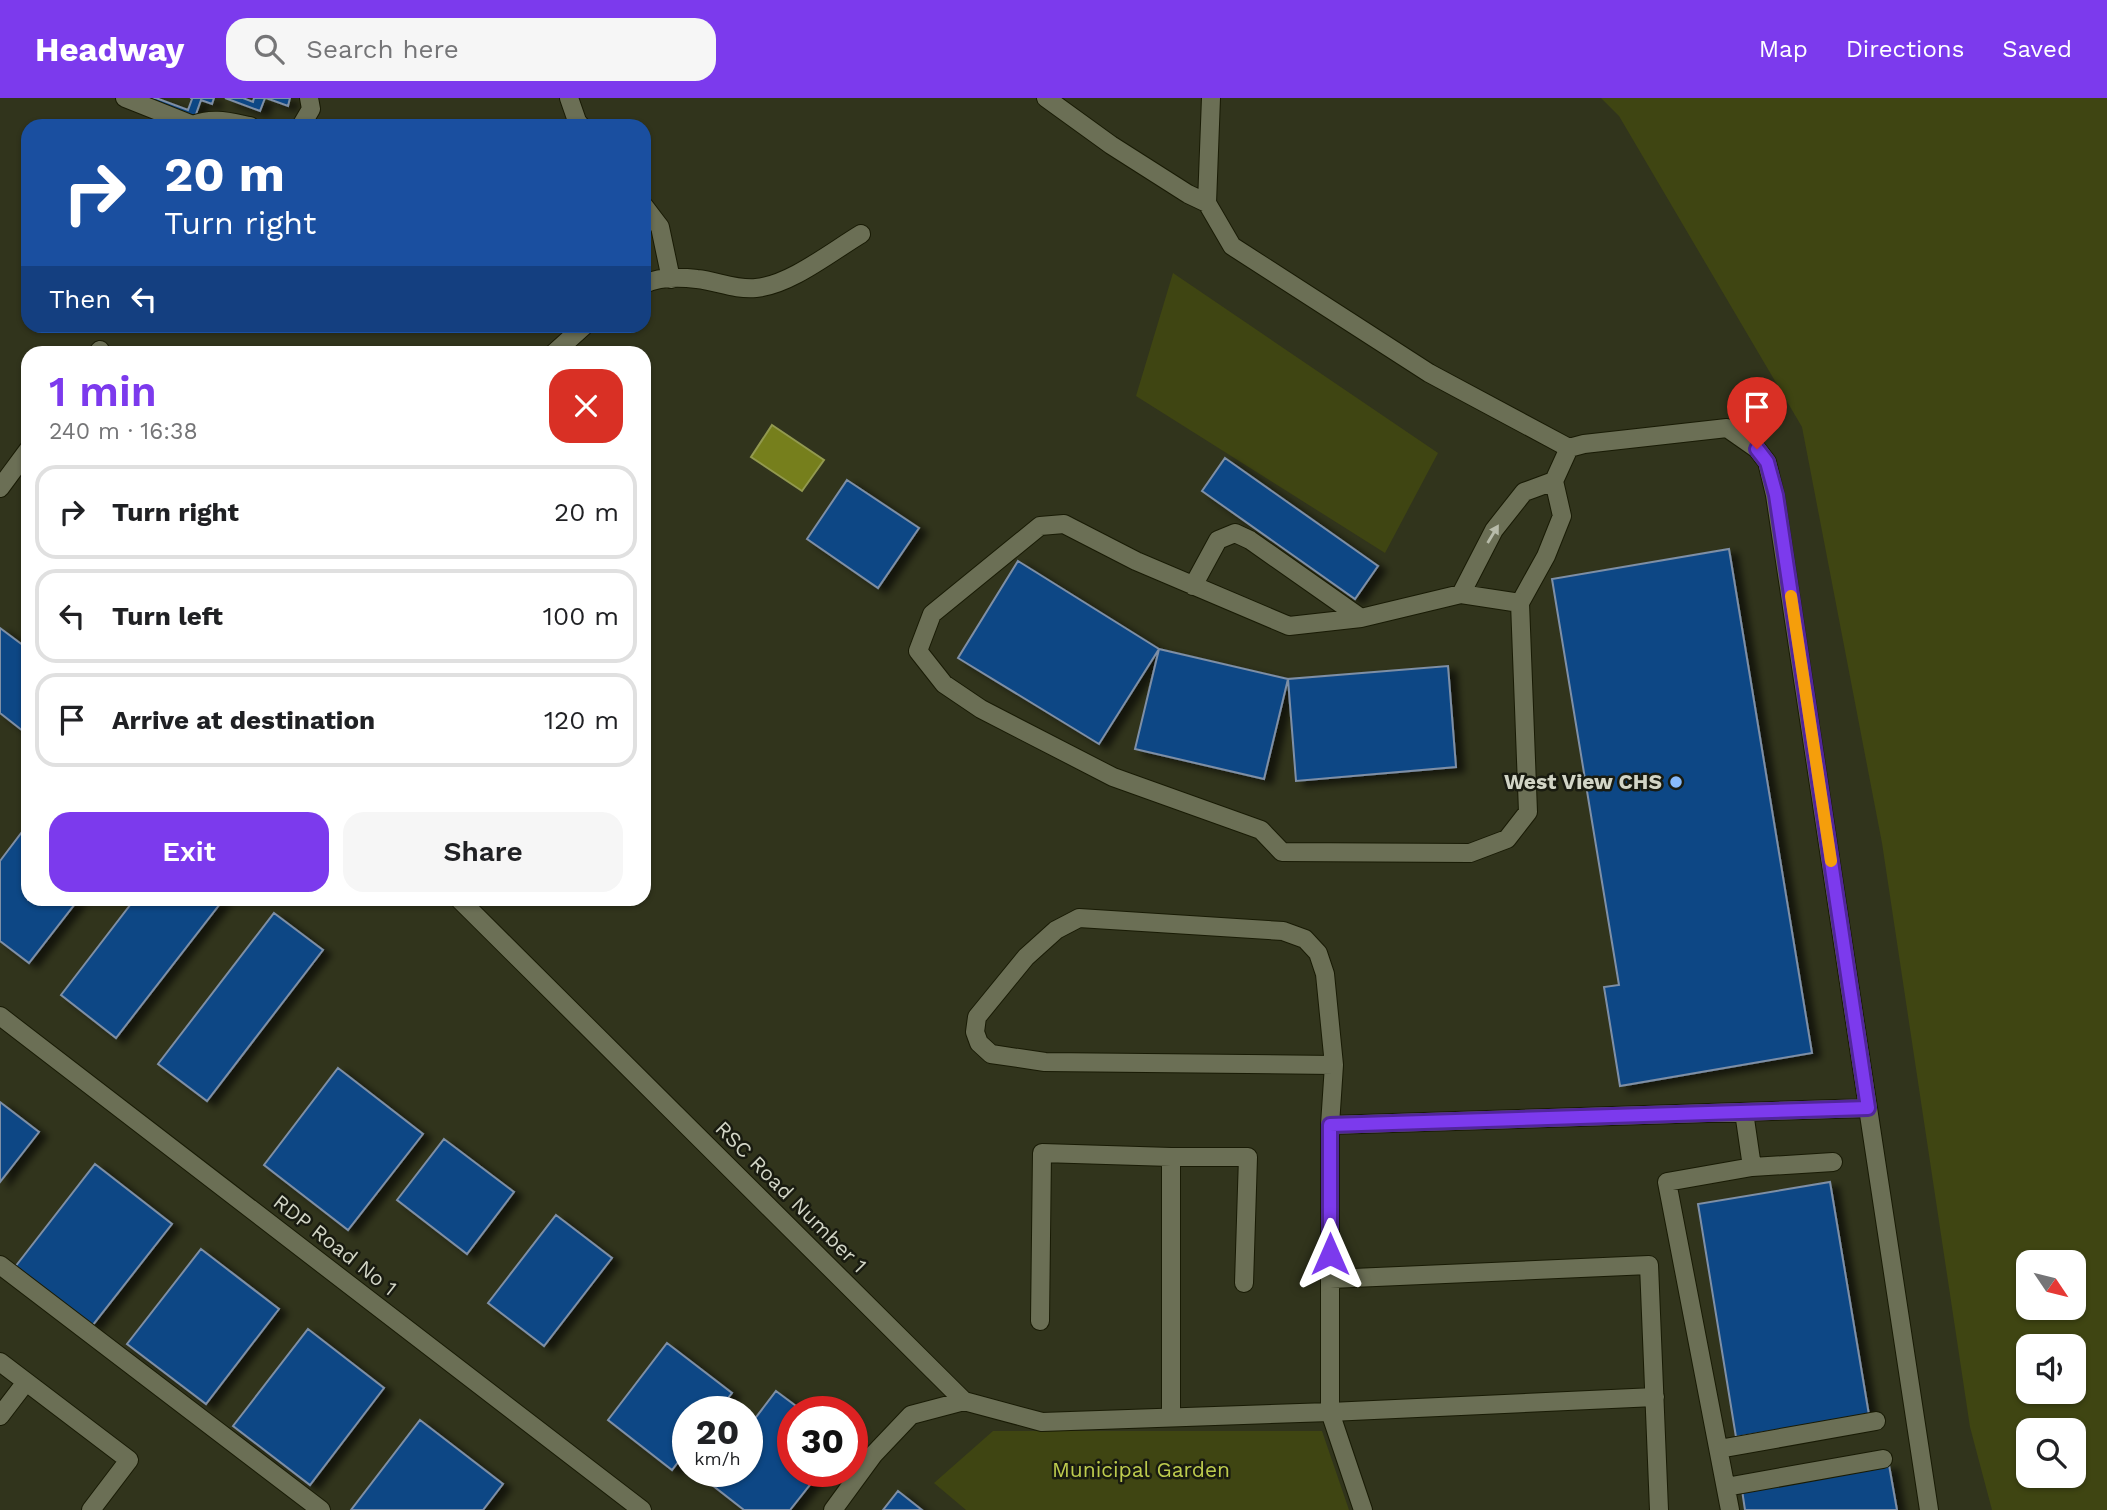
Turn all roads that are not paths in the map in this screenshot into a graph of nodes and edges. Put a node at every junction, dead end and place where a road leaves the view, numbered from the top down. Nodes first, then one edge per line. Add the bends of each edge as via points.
1 (125, 98) edge
2 (309, 98) edge
3 (569, 98) edge
4 (1046, 98) edge
5 (1211, 98) edge
6 (178, 119) edge
7 (305, 119) edge
8 (576, 119) edge
9 (1207, 203) junction
10 (651, 215) edge
11 (861, 234) dead end
12 (671, 279) junction
13 (651, 280) edge
14 (576, 333) edge
15 (562, 346) edge
16 (1569, 448) junction
17 (21, 464) edge
18 (1554, 481) junction
19 (0, 488) edge
20 (1193, 586) junction
21 (1461, 594) junction
22 (1520, 603) junction
23 (1361, 618) junction
24 (466, 906) edge
25 (0, 1016) edge
26 (1334, 1065) junction
27 (1868, 1108) junction
28 (1744, 1112) junction
29 (1330, 1125) junction
30 (1171, 1157) junction
31 (1833, 1162) dead end
32 (1752, 1167) junction
33 (0, 1265) edge
34 (1330, 1279) junction
35 (1244, 1283) dead end
36 (1040, 1321) dead end
37 (0, 1362) edge
38 (26, 1382) junction
39 (1655, 1396) junction
40 (964, 1401) junction
41 (1330, 1412) junction
42 (0, 1416) edge
43 (1171, 1417) junction
44 (1876, 1421) dead end
45 (1719, 1449) junction
46 (1883, 1458) dead end
47 (1727, 1487) junction
48 (91, 1510) edge
49 (321, 1510) edge
50 (642, 1510) edge
51 (833, 1510) edge
52 (1363, 1510) edge
53 (1659, 1510) edge
54 (1730, 1510) edge
55 (1929, 1510) edge

1 - 6 street
2 - 7 street via 311,109
3 - 8 street
4 - 9 street via 1122,152
5 - 9 street
9 - 16 street via 1232,246 1429,373
10 - 12 street via 660,227
11 - 12 street via 788,278 758,288
12 - 13 street
14 - 15 street
16 - 18 street
16 - 27 street via 1727,428 1767,462 1776,495
17 - 19 street
21 -> 18 street via 1494,530 1524,492
18 - 22 street via 1562,516
20 - 22 street via 1063,524 1041,526 932,614 918,650 944,684 981,709 1113,777 1261,830 1282,852 1471,853 1507,839 1528,811
20 - 23 street via 1289,626
20 - 23 street via 1218,540 1234,533
21 - 22 street
21 - 23 street
24 - 40 street, RSC Road Number 1
25 - 50 street, RDP Road No 1
26 - 26 street via 1325,974 1318,954 1305,939 1283,931 1079,918 1056,930 1026,957 977,1017 975,1032 979,1043 992,1054 1045,1062
26 - 29 street
27 - 28 street
27 - 55 street
28 - 29 street
28 - 32 street
29 - 34 street
30 - 35 street via 1248,1157
30 - 36 street via 1042,1153
30 - 43 street
31 - 32 street
32 - 45 street via 1667,1182
33 - 49 street
34 - 39 street via 1649,1265
34 - 41 street
37 - 38 street
38 - 42 street
38 - 48 street via 129,1460
39 - 41 street
39 - 53 street
40 - 43 street via 1042,1422
40 - 51 street via 911,1415 874,1454
41 - 43 street
41 - 52 street
44 - 45 street
45 - 47 street
46 - 47 street
47 - 54 street

